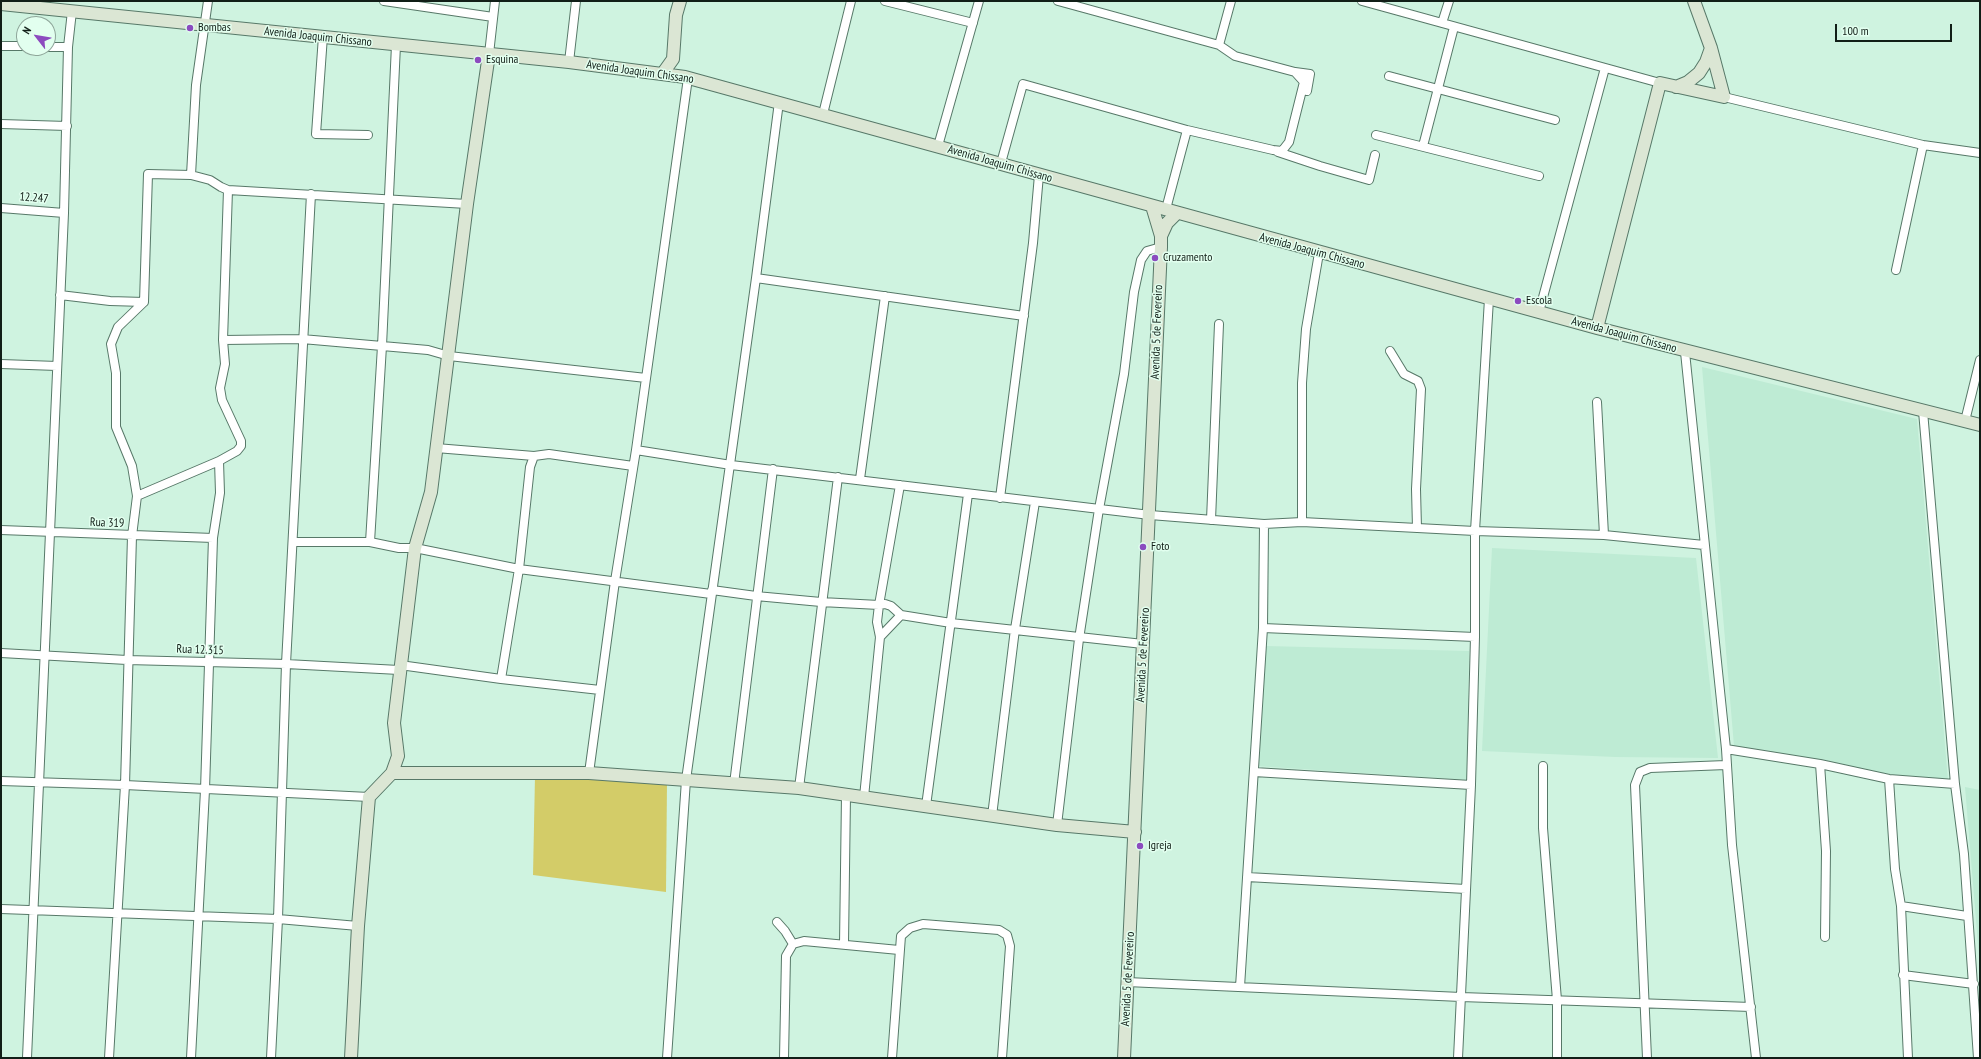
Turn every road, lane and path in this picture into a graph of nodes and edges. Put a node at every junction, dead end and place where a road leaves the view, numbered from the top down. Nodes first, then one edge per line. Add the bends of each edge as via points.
1 (208, 1) edge
2 (384, 1) edge
3 (495, 1) edge
4 (576, 1) edge
5 (851, 1) edge
6 (885, 1) edge
7 (979, 1) edge
8 (1058, 1) edge
9 (1231, 1) edge
10 (1362, 1) edge
11 (1449, 1) edge
12 (1694, 1) edge
13 (679, 2) edge
14 (1, 4) edge
15 (72, 11) junction
16 (493, 17) junction
17 (1442, 23) junction
18 (973, 24) junction
19 (206, 25) junction
20 (1454, 27) junction
21 (323, 36) junction
22 (396, 45) junction
23 (1219, 45) junction
24 (1, 46) edge
25 (16, 46) edge
26 (56, 47) edge
27 (68, 47) junction
28 (1711, 48) junction
29 (488, 54) junction
30 (569, 62) junction
31 (1604, 68) junction
32 (1295, 72) junction
33 (663, 73) junction
34 (1389, 76) dead end
35 (686, 77) junction
36 (1660, 83) junction
37 (1676, 87) junction
38 (1439, 89) junction
39 (1724, 97) junction
40 (779, 102) junction
41 (823, 114) junction
42 (1555, 120) dead end
43 (1, 124) edge
44 (67, 126) junction
45 (1187, 130) junction
46 (368, 135) dead end
47 (1376, 135) dead end
48 (1923, 145) junction
49 (938, 146) junction
50 (1423, 146) junction
51 (1273, 150) junction
52 (1980, 153) edge
53 (1374, 155) dead end
54 (1290, 156) junction
55 (1001, 163) junction
56 (190, 175) junction
57 (1039, 175) junction
58 (1539, 176) dead end
59 (228, 190) junction
60 (311, 194) junction
61 (388, 199) junction
62 (467, 204) junction
63 (1152, 206) junction
64 (1, 208) edge
65 (1172, 211) junction
66 (64, 213) junction
67 (1161, 245) junction
68 (1319, 253) junction
69 (1896, 270) dead end
70 (756, 278) junction
71 (60, 295) junction
72 (885, 296) junction
73 (1489, 299) junction
74 (144, 302) junction
75 (1539, 312) junction
76 (1024, 316) junction
77 (1219, 324) dead end
78 (1597, 328) junction
79 (223, 340) junction
80 (302, 340) junction
81 (382, 346) junction
82 (1390, 351) dead end
83 (1685, 352) junction
84 (449, 356) junction
85 (1980, 360) edge
86 (1, 364) edge
87 (57, 366) junction
88 (646, 378) junction
89 (1597, 402) dead end
90 (1923, 411) junction
91 (1965, 421) junction
92 (1980, 424) edge
93 (436, 448) junction
94 (636, 450) junction
95 (534, 456) junction
96 (219, 461) junction
97 (730, 465) junction
98 (633, 466) junction
99 (772, 469) junction
100 (838, 477) junction
101 (860, 479) junction
102 (900, 485) junction
103 (968, 494) junction
104 (137, 496) junction
105 (1000, 498) junction
106 (1035, 502) junction
107 (1099, 509) junction
108 (1150, 515) junction
109 (1211, 520) junction
110 (1302, 522) junction
111 (1264, 524) junction
112 (1417, 528) junction
113 (1, 530) edge
114 (1475, 532) junction
115 (50, 533) junction
116 (132, 536) junction
117 (1604, 536) junction
118 (213, 538) junction
119 (293, 542) junction
120 (370, 542) junction
121 (1704, 545) junction
122 (415, 548) junction
123 (519, 569) junction
124 (615, 581) junction
125 (712, 592) junction
126 (756, 596) junction
127 (821, 602) junction
128 (879, 605) junction
129 (901, 615) junction
130 (950, 623) junction
131 (1263, 628) junction
132 (1015, 629) junction
133 (880, 637) junction
134 (1475, 637) junction
135 (1079, 638) junction
136 (1143, 644) junction
137 (1, 653) edge
138 (45, 655) junction
139 (127, 660) junction
140 (208, 663) junction
141 (286, 664) junction
142 (400, 667) junction
143 (501, 679) junction
144 (600, 690) junction
145 (1726, 749) junction
146 (1820, 764) junction
147 (1726, 765) junction
148 (1543, 766) dead end
149 (1254, 772) junction
150 (392, 773) junction
151 (589, 773) junction
152 (1888, 779) junction
153 (686, 780) junction
154 (1, 781) edge
155 (38, 783) junction
156 (734, 784) junction
157 (1955, 784) junction
158 (125, 785) junction
159 (1471, 785) junction
160 (799, 788) junction
161 (205, 790) junction
162 (283, 792) junction
163 (846, 796) junction
164 (369, 797) junction
165 (864, 797) junction
166 (926, 806) junction
167 (992, 816) junction
168 (1057, 825) junction
169 (1135, 832) junction
170 (1247, 877) junction
171 (1466, 889) junction
172 (1901, 906) junction
173 (1, 909) edge
174 (32, 910) junction
175 (118, 912) junction
176 (1967, 916) junction
177 (199, 917) junction
178 (278, 919) junction
179 (777, 922) dead end
180 (358, 926) junction
181 (1825, 937) dead end
182 (793, 944) junction
183 (844, 944) junction
184 (898, 950) junction
185 (1904, 975) junction
186 (1128, 982) junction
187 (1974, 984) junction
188 (1240, 987) junction
189 (1461, 997) junction
190 (1557, 1000) junction
191 (1645, 1004) junction
192 (1751, 1007) junction
193 (27, 1058) edge
194 (109, 1058) edge
195 (191, 1058) edge
196 (271, 1058) edge
197 (351, 1058) edge
198 (667, 1058) edge
199 (784, 1058) edge
200 (892, 1058) edge
201 (1002, 1058) edge
202 (1124, 1058) edge
203 (1458, 1058) edge
204 (1557, 1058) edge
205 (1647, 1058) edge
206 (1756, 1058) edge
207 (1908, 1058) edge
208 (1978, 1058) edge

1 - 19 street
2 - 16 street
3 - 16 street
4 - 30 street
5 - 41 street
6 - 18 street
7 - 18 street
8 - 23 street
9 - 23 street
10 - 17 street
11 - 17 street
12 - 28 street
13 - 33 street via 673,59
13 - 35 street via 678,60
14 - 15 street, Avenida Joaquim Chissano
15 - 19 street, Avenida Joaquim Chissano
15 - 27 street
16 - 29 street
17 - 20 street
18 - 49 street
19 - 21 street, Avenida Joaquim Chissano
19 - 56 street via 196,85
20 - 31 street
20 - 38 street
21 - 22 street, Avenida Joaquim Chissano
21 - 46 street via 316,134
22 - 29 street, Avenida Joaquim Chissano
22 - 61 street
23 - 32 street via 1235,56
24 - 25 street
26 - 27 street
27 - 44 street
28 - 37 street via 1699,73
28 - 39 street
29 - 30 street, Avenida Joaquim Chissano
29 - 62 street
30 - 33 street, Avenida Joaquim Chissano
31 - 36 street
31 - 75 street
32 - 51 street via 1304,82 1289,142 1282,151
32 - 54 street via 1310,74 1310,82
33 - 35 street, Avenida Joaquim Chissano
34 - 38 street
35 - 40 street, Avenida Joaquim Chissano
35 - 88 street
36 - 37 street
36 - 78 street
37 - 39 street
38 - 42 street
38 - 50 street
39 - 48 street
40 - 41 street, Avenida Joaquim Chissano
40 - 70 street
41 - 49 street, Avenida Joaquim Chissano
43 - 44 street
44 - 66 street
45 - 51 street
45 - 55 street via 1023,84
45 - 65 street
47 - 50 street
48 - 52 street
48 - 69 street
49 - 55 street, Avenida Joaquim Chissano
50 - 58 street
51 - 54 street
53 - 54 street via 1369,180
55 - 57 street, Avenida Joaquim Chissano
56 - 59 street via 210,180
56 - 74 street via 148,174
57 - 63 street, Avenida Joaquim Chissano
57 - 76 street
59 - 60 street
59 - 79 street
60 - 61 street
60 - 80 street
61 - 62 street
61 - 81 street
62 - 84 street
63 - 65 street, Avenida Joaquim Chissano
63 - 67 street
64 - 66 street, 12.247
65 - 67 street
65 - 68 street, Avenida Joaquim Chissano
66 - 71 street
67 - 107 street via 1147,251 1138,269 1124,374
67 - 108 street, Avenida 5 de Fevereiro
68 - 73 street, Avenida Joaquim Chissano
68 - 110 street via 1306,329 1302,383
70 - 72 street
70 - 97 street
71 - 74 street
71 - 87 street
72 - 76 street
72 - 101 street
73 - 75 street, Avenida Joaquim Chissano
73 - 114 street
74 - 104 street via 118,327 111,344 116,373 116,427 132,466
75 - 78 street, Avenida Joaquim Chissano
76 - 105 street
77 - 109 street
78 - 83 street, Avenida Joaquim Chissano
79 - 80 street
79 - 96 street via 225,364 220,388 222,400 241,446 238,451
80 - 81 street
80 - 119 street
81 - 84 street via 428,350
81 - 120 street
82 - 112 street via 1404,374 1418,381 1421,389 1416,490
83 - 90 street, Avenida Joaquim Chissano
83 - 121 street
84 - 88 street
84 - 93 street
85 - 91 street
86 - 87 street
87 - 115 street
88 - 94 street
89 - 117 street
90 - 91 street, Avenida Joaquim Chissano
90 - 157 street
91 - 92 street, Avenida Joaquim Chissano
93 - 95 street
93 - 122 street via 432,492
94 - 97 street
94 - 98 street
95 - 98 street via 548,454
95 - 123 street via 530,467
96 - 104 street
96 - 118 street via 220,493
97 - 99 street
97 - 125 street
98 - 124 street
99 - 100 street
99 - 126 street
100 - 101 street
100 - 127 street
101 - 102 street
102 - 103 street
102 - 128 street
103 - 105 street
103 - 130 street
104 - 116 street
105 - 106 street
106 - 107 street
106 - 132 street
107 - 108 street
107 - 135 street
108 - 109 street
108 - 136 street, Avenida 5 de Fevereiro
109 - 111 street
110 - 111 street
110 - 112 street
111 - 131 street
112 - 114 street
113 - 115 street, Rua 319
114 - 117 street
114 - 134 street
115 - 116 street, Rua 319
115 - 138 street
116 - 118 street, Rua 319
116 - 139 street
117 - 121 street
118 - 140 street
119 - 120 street
119 - 141 street
120 - 122 street via 399,548
121 - 145 street
122 - 123 street
122 - 142 street
123 - 124 street
123 - 143 street
124 - 125 street
124 - 144 street
125 - 126 street
125 - 153 street
126 - 127 street
126 - 156 street
127 - 128 street
127 - 160 street
128 - 129 street via 891,606
128 - 133 street via 877,622
129 - 130 street
129 - 133 street
130 - 132 street
130 - 166 street
131 - 134 street
131 - 149 street
132 - 135 street
132 - 167 street
133 - 165 street
134 - 159 street
135 - 136 street
135 - 168 street
136 - 169 street, Avenida 5 de Fevereiro
137 - 138 street, Rua 12.315
138 - 139 street, Rua 12.315
138 - 155 street
139 - 140 street, Rua 12.315
139 - 158 street
140 - 141 street, Rua 12.315
140 - 161 street
141 - 142 street, Rua 12.315
141 - 162 street
142 - 143 street, Rua 12.315
142 - 150 street via 394,723 398,756
143 - 144 street, Rua 12.315
144 - 151 street
145 - 146 street
145 - 147 street
146 - 152 street
146 - 181 street via 1826,851
147 - 191 street via 1650,768 1640,772 1635,785
147 - 192 street via 1732,845
148 - 190 street via 1543,828
149 - 159 street
149 - 170 street
150 - 151 street
150 - 164 street
151 - 153 street
152 - 157 street
152 - 172 street via 1895,869
153 - 156 street
153 - 198 street
154 - 155 street
155 - 158 street
155 - 174 street
156 - 160 street
157 - 176 street via 1964,854
158 - 161 street
158 - 175 street
159 - 171 street
160 - 163 street
161 - 162 street
161 - 177 street
162 - 164 street
162 - 178 street
163 - 165 street
163 - 183 street
164 - 180 street
165 - 166 street
166 - 167 street
167 - 168 street
168 - 169 street
169 - 186 street, Avenida 5 de Fevereiro
170 - 171 street
170 - 188 street
171 - 189 street
172 - 176 street
172 - 185 street
173 - 174 street
174 - 175 street
174 - 193 street
175 - 177 street
175 - 194 street
176 - 187 street
177 - 178 street
177 - 195 street
178 - 180 street
178 - 196 street
179 - 182 street
180 - 197 street
182 - 183 street via 804,941
182 - 199 street via 786,956
183 - 184 street
184 - 200 street
184 - 201 street via 901,936 910,928 923,924 999,930 1007,936 1010,946
185 - 187 street
185 - 207 street
186 - 188 street
186 - 202 street, Avenida 5 de Fevereiro
187 - 208 street
188 - 189 street
189 - 190 street
189 - 203 street
190 - 191 street
190 - 204 street
191 - 192 street
191 - 205 street
192 - 206 street

